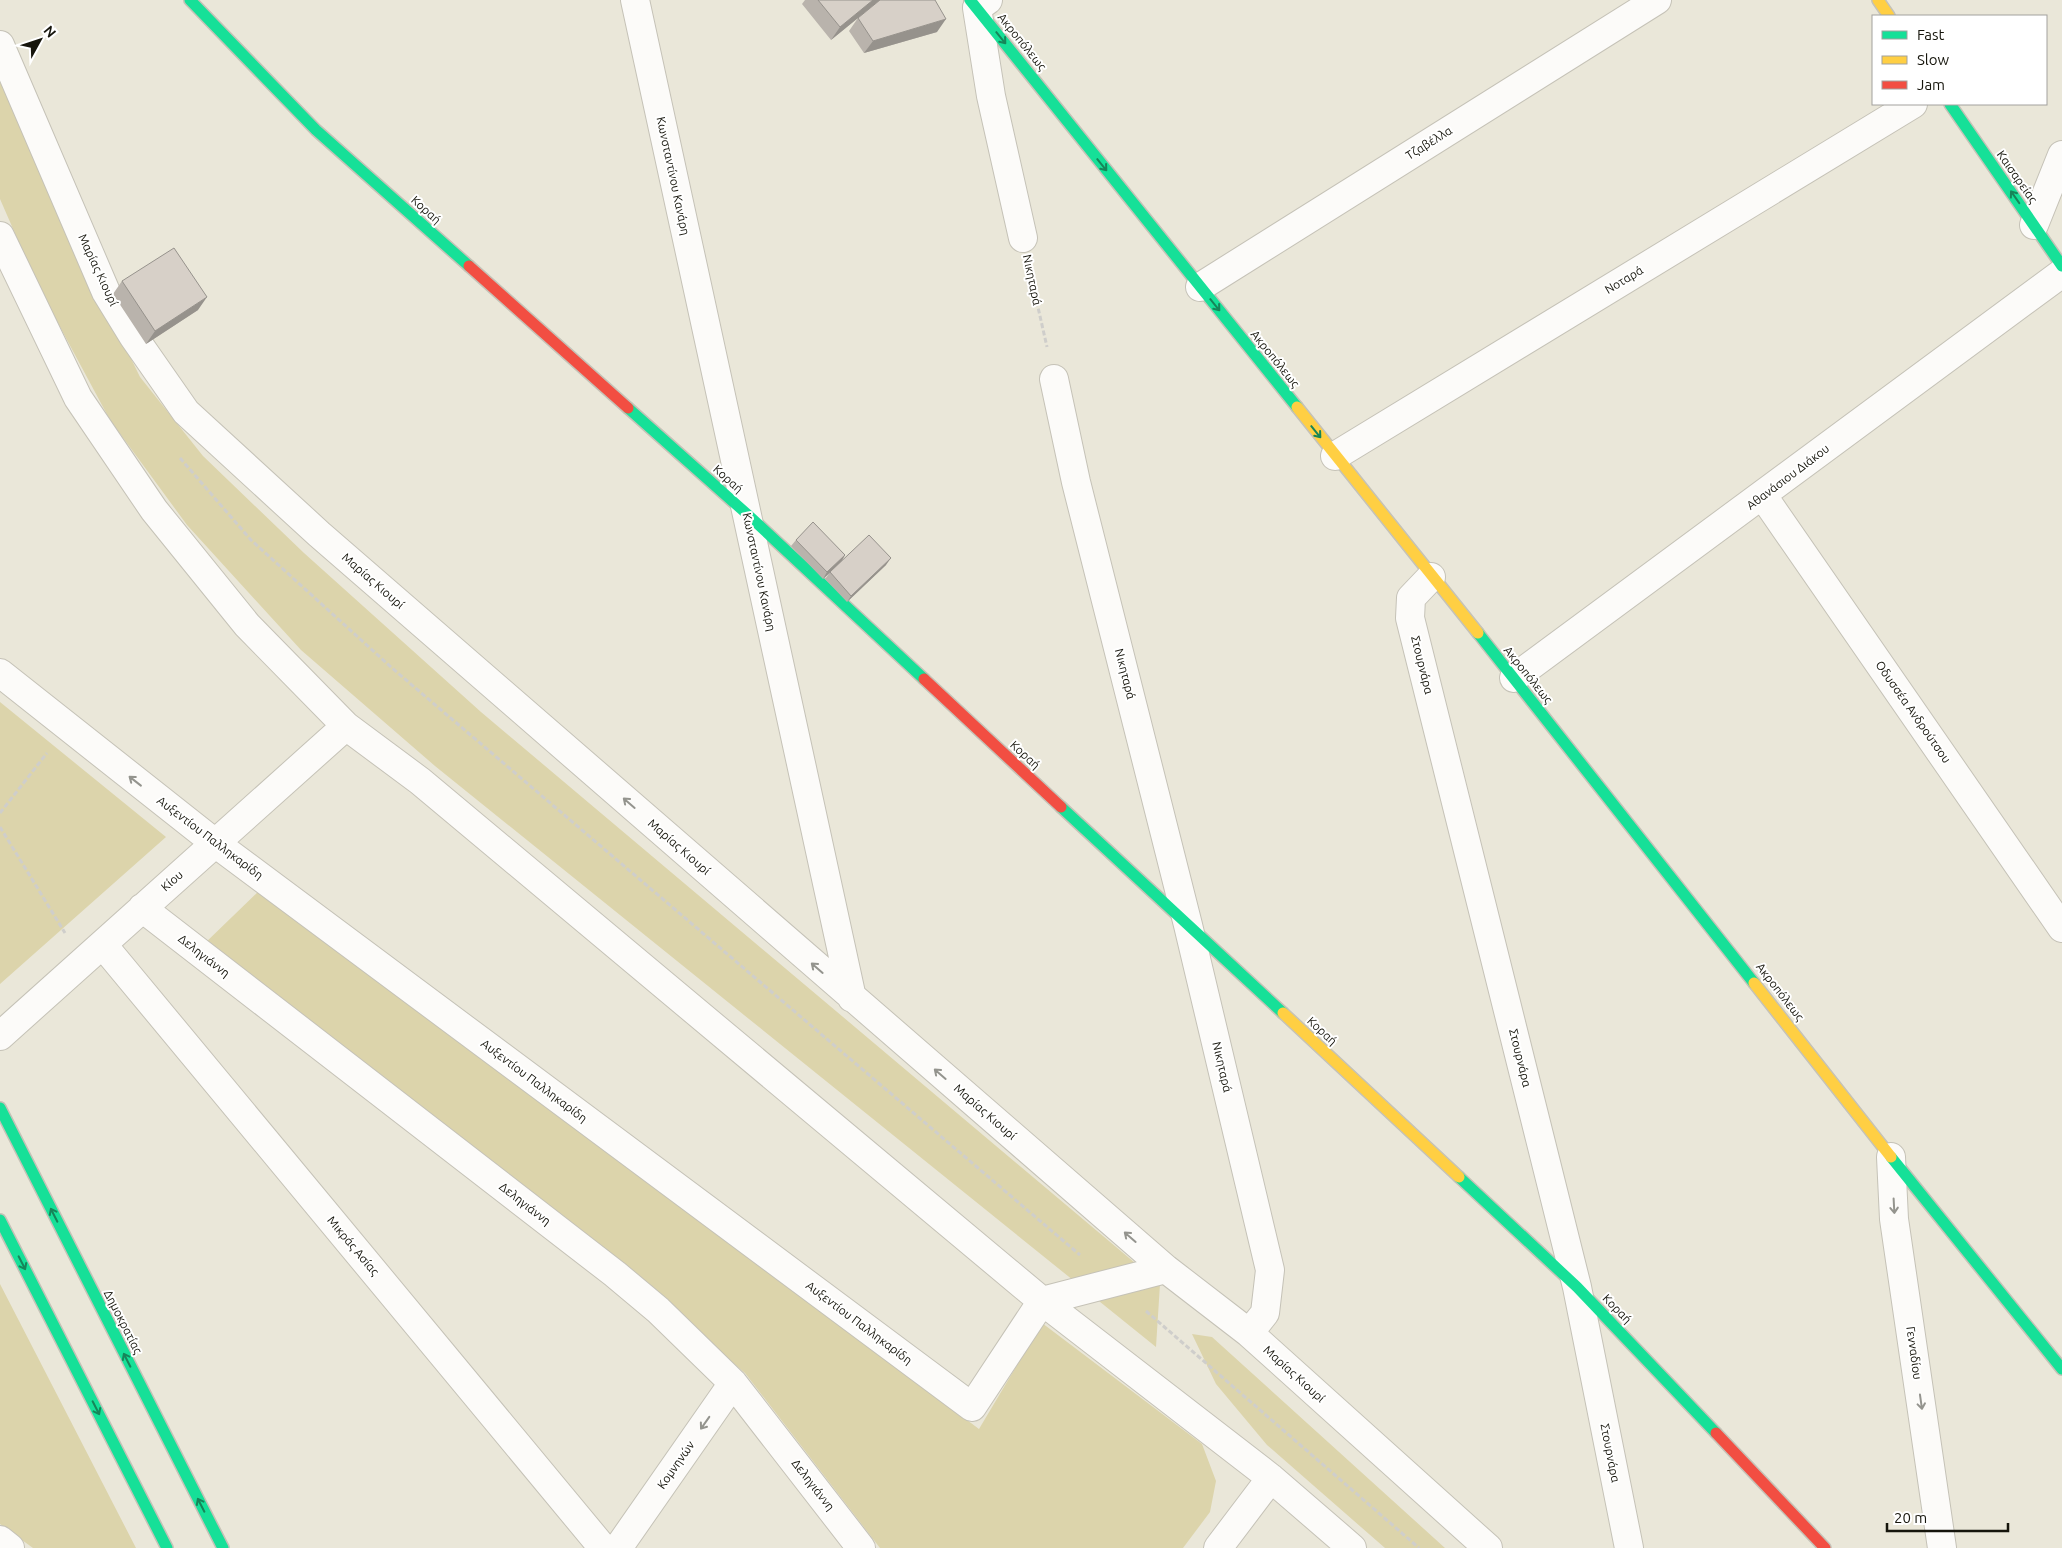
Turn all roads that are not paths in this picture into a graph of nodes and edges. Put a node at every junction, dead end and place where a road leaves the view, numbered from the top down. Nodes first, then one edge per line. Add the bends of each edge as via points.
1 (190, 0) edge
2 (635, 0) edge
3 (1657, 0) edge
4 (1878, 0) edge
5 (978, 3) edge
6 (1888, 15) edge
7 (0, 45) edge
8 (1912, 105) edge
9 (1951, 105) edge
10 (2062, 155) edge
11 (2034, 225) junction
12 (0, 236) edge
13 (1023, 238) road end
14 (2062, 266) edge
15 (2062, 273) edge
16 (1200, 287) junction
17 (1054, 379) road end
18 (1335, 456) junction
19 (1763, 496) junction
20 (747, 514) junction
21 (1431, 578) junction
22 (0, 673) edge
23 (1514, 678) junction
24 (346, 726) junction
25 (215, 843) junction
26 (142, 908) junction
27 (1188, 925) junction
28 (2062, 928) edge
29 (102, 945) junction
30 (852, 998) junction
31 (0, 1036) edge
32 (0, 1108) edge
33 (1891, 1157) junction
34 (0, 1220) edge
35 (1166, 1269) junction
36 (1577, 1287) junction
37 (1042, 1301) junction
38 (1249, 1333) junction
39 (2062, 1369) edge
40 (733, 1383) junction
41 (1271, 1478) junction
42 (0, 1540) edge
43 (10, 1548) edge
44 (167, 1548) edge
45 (223, 1548) edge
46 (603, 1548) edge
47 (618, 1548) edge
48 (861, 1548) edge
49 (1218, 1548) edge
50 (1352, 1548) edge
51 (1488, 1548) edge
52 (1629, 1548) edge
53 (1825, 1548) edge
54 (1942, 1548) edge

1 - 20 street, Κοραή via 316,130
2 - 20 street, Κωνσταντίνου Κανάρη
3 - 16 street, Τζαβέλλα
4 - 6 street
5 - 13 street, Νικηταρά via 991,96
5 -> 16 street, Ακροπόλεως
30 -> 7 street, Μαρίας Κιουρί via 319,534 186,412 106,292
8 - 18 street, Νοταρά
11 -> 9 street, Καισαρείας
10 - 11 street
11 - 14 street, Καισαρείας
12 - 24 street via 78,398 154,510 247,625
15 - 19 street, Αθανάσιου Διάκου
16 -> 18 street, Ακροπόλεως
17 - 27 street, Νικηταρά via 1076,482
18 - 21 street, Ακροπόλεως
19 - 23 street, Αθανάσιου Διάκου
19 - 28 street, Οδυσσέα Ανδρούτσου
20 - 27 street, Κοραή
20 - 30 street, Κωνσταντίνου Κανάρη
21 - 23 street, Ακροπόλεως
21 - 36 street, Στουρνάρα via 1412,598 1410,618
25 -> 22 street, Αυξεντίου Παλληκαρίδη
23 - 33 street, Ακροπόλεως
24 - 25 street, Κίου
24 - 37 street via 420,780
25 - 26 street, Κίου
25 - 37 street, Αυξεντίου Παλληκαρίδη via 972,1407
26 - 29 street, Κίου
26 - 40 street, Δεληγιάννη via 615,1274 658,1310
27 - 36 street, Κοραή
27 - 38 street, Νικηταρά via 1270,1270 1265,1313
29 - 31 street, Κίου
29 - 46 street, Μικράς Ασίας
35 -> 30 street, Μαρίας Κιουρί
45 -> 32 street, Δημοκρατίας
33 - 39 street, Ακροπόλεως
33 -> 54 street, Γενναδίου via 1894,1219
34 -> 44 street
35 - 37 street
35 - 38 street, Μαρίας Κιουρί
36 - 52 street, Στουρνάρα
36 - 53 street, Κοραή
37 - 41 street
38 - 51 street, Μαρίας Κιουρί
40 -> 47 street, Κομνηνών
40 - 48 street, Δεληγιάννη
41 - 49 street
41 - 50 street
42 - 43 street

